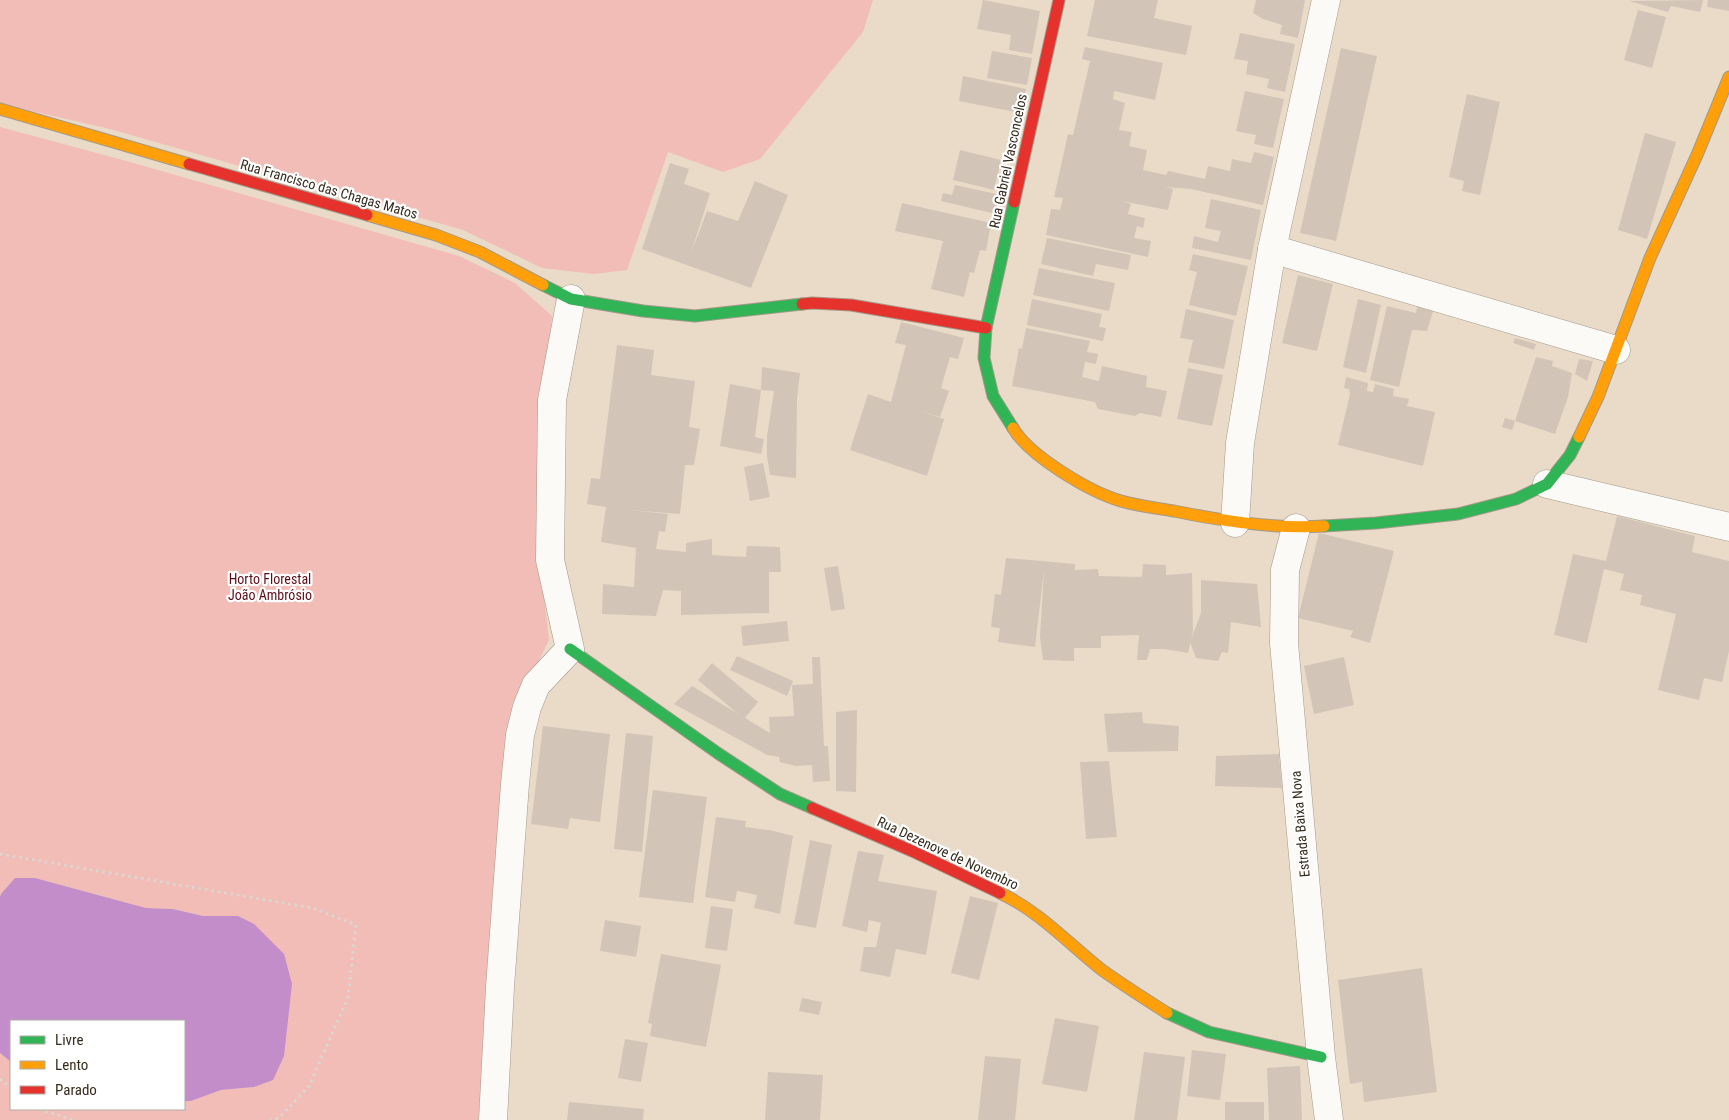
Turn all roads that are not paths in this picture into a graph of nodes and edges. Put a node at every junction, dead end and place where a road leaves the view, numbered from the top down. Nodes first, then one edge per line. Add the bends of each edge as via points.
1 (1059, 0) edge
2 (1326, 0) edge
3 (1729, 77) edge
4 (0, 109) edge
5 (1272, 249) junction
6 (571, 299) junction
7 (986, 328) junction
8 (1616, 350) junction
9 (1546, 484) junction
10 (1235, 523) junction
11 (1729, 527) edge
12 (1296, 528) junction
13 (570, 650) junction
14 (1321, 1057) junction
15 (493, 1120) edge
16 (1329, 1120) edge

1 - 7 street, Rua Gabriel Vasconcelos
2 - 5 street
3 - 8 street via 1650,258
4 - 6 street, Rua Francisco das Chagas Matos via 436,235 480,252
5 - 8 street
5 - 10 street via 1240,443
6 - 7 street, Rua Francisco das Chagas Matos via 695,316 812,303 851,305
6 - 13 street via 552,400 550,560
7 - 10 street, Rua Gabriel Vasconcelos via 984,358 993,396 1026,445 1067,476 1121,501
8 - 9 street via 1570,455
9 - 11 street
9 - 12 street, Rua Gabriel Vasconcelos via 1516,499 1458,514
10 - 12 street, Rua Gabriel Vasconcelos
12 - 14 street, Estrada Baixa Nova via 1285,570 1284,643
13 - 14 street, Rua Dezenove de Novembro via 780,794 1009,897 1052,927 1103,970 1171,1016 1209,1032
13 - 15 street via 536,685 520,735 500,978
14 - 16 street, Estrada Baixa Nova

